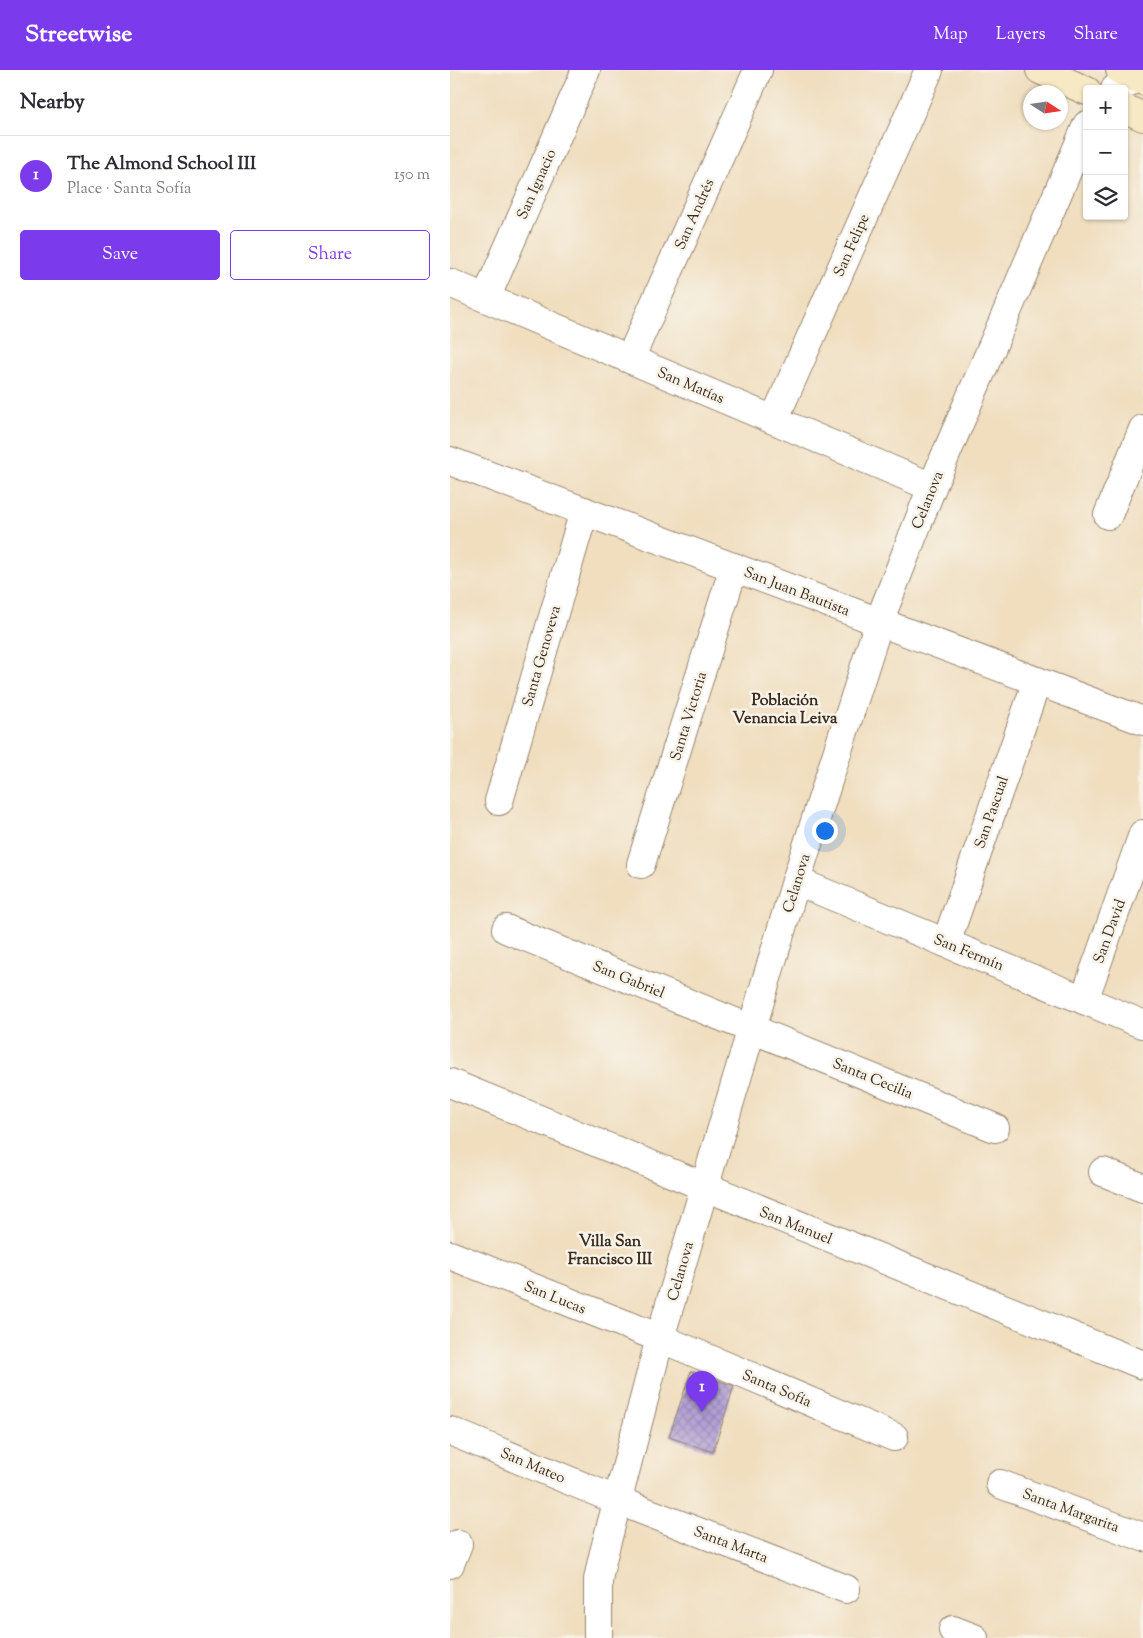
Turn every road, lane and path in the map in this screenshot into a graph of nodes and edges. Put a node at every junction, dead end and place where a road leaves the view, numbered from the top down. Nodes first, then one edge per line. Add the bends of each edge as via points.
1 (586, 70) edge
2 (758, 70) edge
3 (929, 70) edge
4 (1040, 70) edge
5 (1083, 89) edge
6 (1128, 110) edge
7 (1143, 116) edge
8 (1085, 130) edge
9 (450, 282) edge
10 (486, 298) junction
11 (630, 359) junction
12 (774, 420) junction
13 (1143, 429) edge
14 (450, 461) edge
15 (932, 487) junction
16 (584, 511) junction
17 (1108, 515) dead end
18 (734, 568) junction
19 (879, 622) junction
20 (1037, 681) junction
21 (1143, 721) edge
22 (499, 801) dead end
23 (1143, 834) edge
24 (641, 864) dead end
25 (796, 881) junction
26 (506, 930) dead end
27 (946, 943) junction
28 (1084, 1000) junction
29 (1142, 1024) dead end
30 (752, 1029) junction
31 (450, 1083) edge
32 (995, 1128) dead end
33 (1104, 1172) dead end
34 (704, 1188) junction
35 (1143, 1188) edge
36 (450, 1255) edge
37 (660, 1338) junction
38 (1143, 1366) edge
39 (450, 1431) edge
40 (894, 1437) dead end
41 (1000, 1484) dead end
42 (616, 1500) junction
43 (1143, 1537) edge
44 (846, 1589) dead end
45 (598, 1638) edge

1 - 10 street, San Ignacio
2 - 11 street, San Andrés
3 - 12 street, San Felipe
4 - 5 main road
6 - 7 main road
8 - 15 street, Celanova
9 - 10 street, San Matías
10 - 11 street, San Matías
11 - 12 street, San Matías
12 - 15 street, San Matías
13 - 17 street
14 - 16 street, San Juan Bautista
15 - 19 street, Celanova
16 - 18 street, San Juan Bautista
16 - 22 street, Santa Genoveva
18 - 19 street, San Juan Bautista
18 - 24 street, Santa Victoria
19 - 20 street, San Juan Bautista
19 - 25 street, Celanova
20 - 21 street, San Juan Bautista
20 - 27 street, San Pascual
23 - 28 street, San David
25 - 27 street, San Fermín
25 - 30 street, Celanova
26 - 30 street, San Gabriel
27 - 28 street, San Fermín
28 - 29 street, San Fermín
30 - 32 street, Santa Cecilia
30 - 34 street, Celanova
31 - 34 street, San Manuel
33 - 35 street
34 - 37 street, Celanova
34 - 38 street, San Manuel
36 - 37 street, San Lucas
37 - 40 street, Santa Sofía
37 - 42 street, Celanova
39 - 42 street, San Mateo
41 - 43 street, Santa Margarita
42 - 44 street, Santa Marta
42 - 45 street, Celanova via 598,1580

